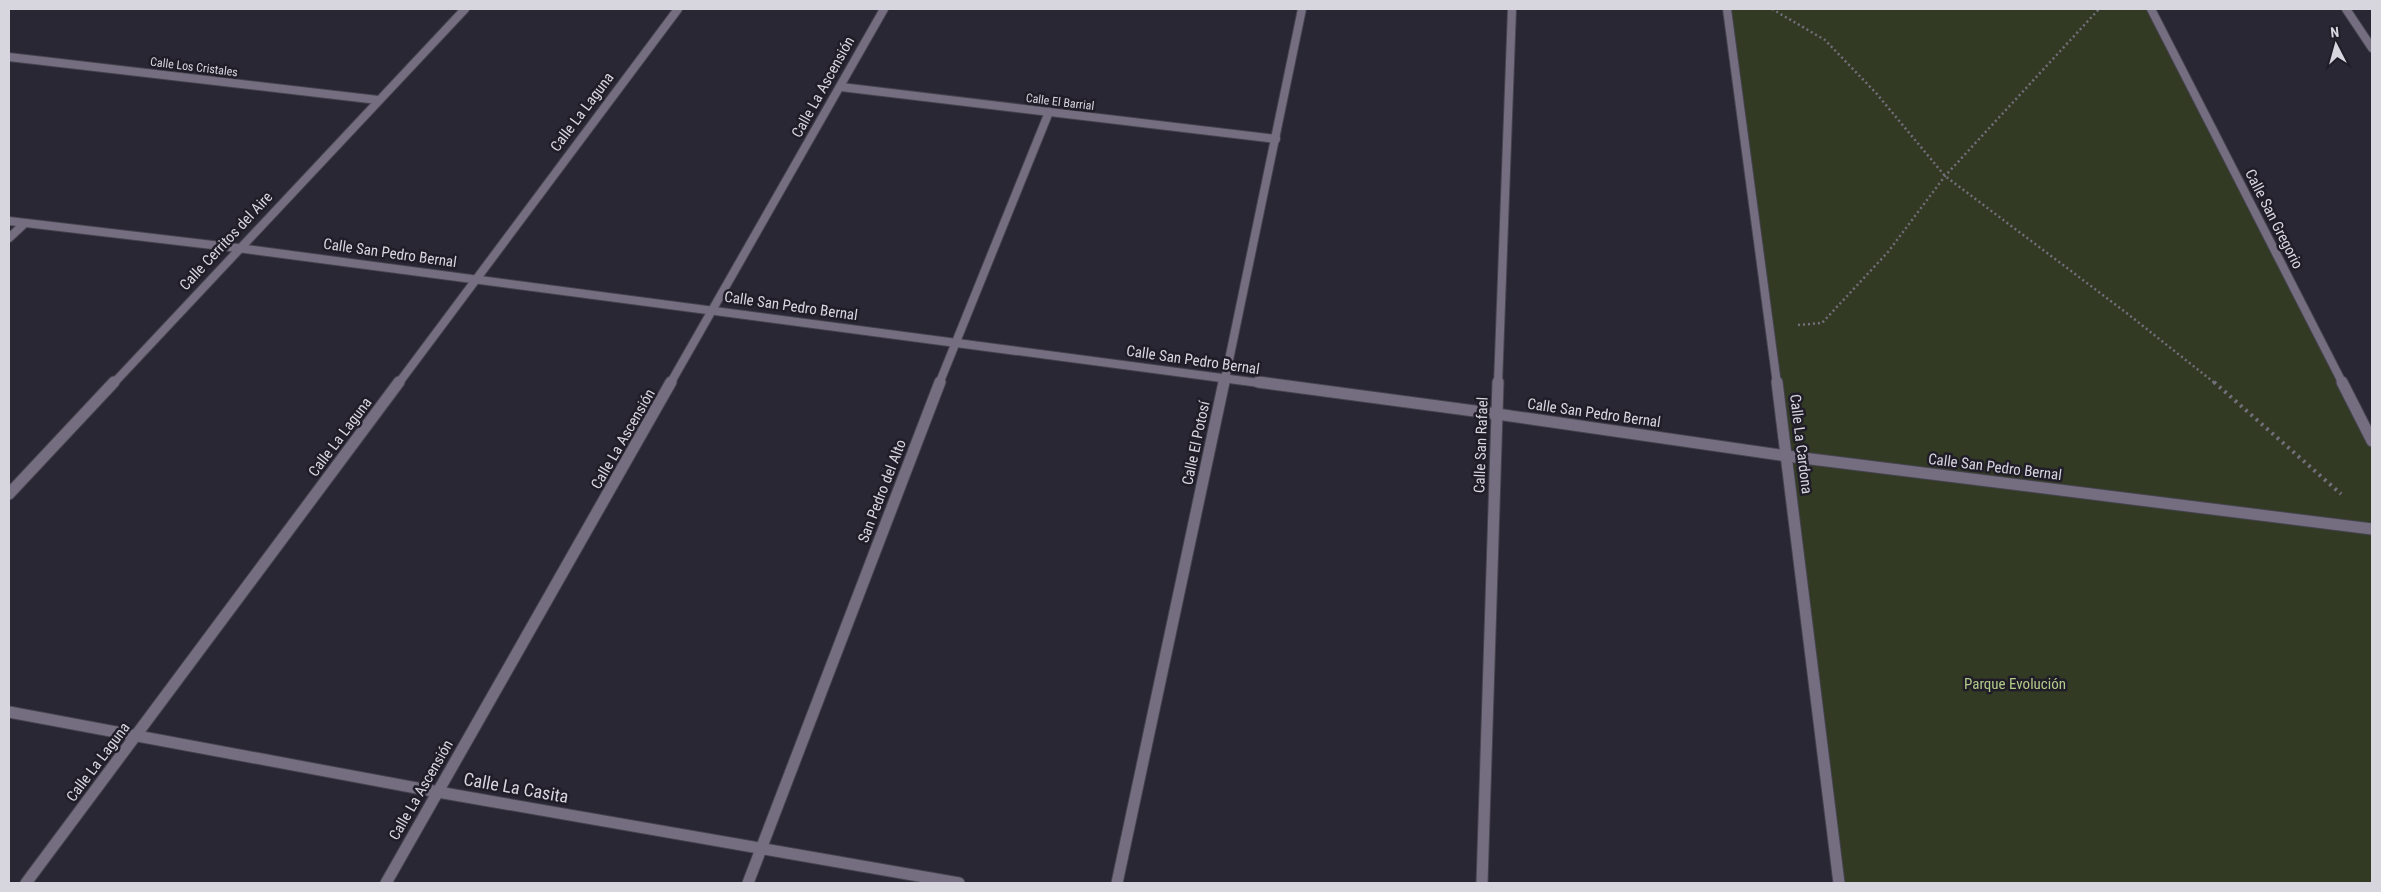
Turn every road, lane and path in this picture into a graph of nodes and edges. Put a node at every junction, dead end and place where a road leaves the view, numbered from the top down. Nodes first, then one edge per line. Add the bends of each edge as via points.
1 (465, 9) edge
2 (678, 9) edge
3 (884, 9) edge
4 (1302, 9) edge
5 (1512, 9) edge
6 (1727, 9) edge
7 (1772, 9) edge
8 (2099, 9) edge
9 (2151, 9) edge
10 (2346, 9) edge
11 (2372, 48) edge
12 (9, 57) edge
13 (840, 87) junction
14 (378, 100) junction
15 (1049, 112) junction
16 (1276, 139) junction
17 (1945, 176) junction
18 (9, 221) edge
19 (24, 224) junction
20 (9, 238) edge
21 (238, 248) junction
22 (476, 279) junction
23 (713, 311) junction
24 (1770, 326) junction
25 (955, 343) junction
26 (1225, 380) junction
27 (1497, 414) junction
28 (2372, 441) edge
29 (1788, 456) junction
30 (9, 494) edge
31 (2345, 498) dead end
32 (2372, 529) edge
33 (9, 712) edge
34 (135, 737) junction
35 (438, 792) junction
36 (762, 848) junction
37 (26, 883) edge
38 (386, 883) edge
39 (748, 883) edge
40 (959, 883) edge
41 (1117, 883) edge
42 (1482, 883) edge
43 (1839, 883) edge

1 - 14 street, Calle Cerritos del Aire
2 - 22 street, Calle La Laguna
3 - 13 street, Calle La Ascensión
4 - 16 street, Calle El Potosí
5 - 27 street, Calle San Rafael
6 - 24 street, Calle La Cardona
7 - 17 path via 1826,40 1876,93
8 - 17 path
9 - 28 street, Calle San Gregorio
10 - 11 street
12 - 14 street, Calle Los Cristales
13 - 15 street, Calle El Barrial
13 - 23 street, Calle La Ascensión
14 - 21 street, Calle Cerritos del Aire
15 - 16 street, Calle El Barrial
15 - 25 street, San Pedro del Alto
16 - 26 street, Calle El Potosí
17 - 24 path via 1888,252 1822,323
17 - 31 path via 2220,387
18 - 19 street, Calle San Pedro Bernal
19 - 20 street
19 - 21 street, Calle San Pedro Bernal
21 - 22 street, Calle San Pedro Bernal
21 - 30 street, Calle Cerritos del Aire
22 - 23 street, Calle San Pedro Bernal
22 - 34 street, Calle La Laguna
23 - 25 street, Calle San Pedro Bernal
23 - 35 street, Calle La Ascensión
24 - 29 street, Calle La Cardona
25 - 26 street, Calle San Pedro Bernal
25 - 36 street, San Pedro del Alto
26 - 27 street, Calle San Pedro Bernal
26 - 41 street, Calle El Potosí
27 - 29 street, Calle San Pedro Bernal
27 - 42 street, Calle San Rafael
29 - 32 street, Calle San Pedro Bernal
29 - 43 street, Calle La Cardona
33 - 34 street, Calle La Casita
34 - 35 street, Calle La Casita
34 - 37 street, Calle La Laguna
35 - 36 street, Calle La Casita
35 - 38 street, Calle La Ascensión
36 - 39 street, San Pedro del Alto
36 - 40 street, Calle La Casita

